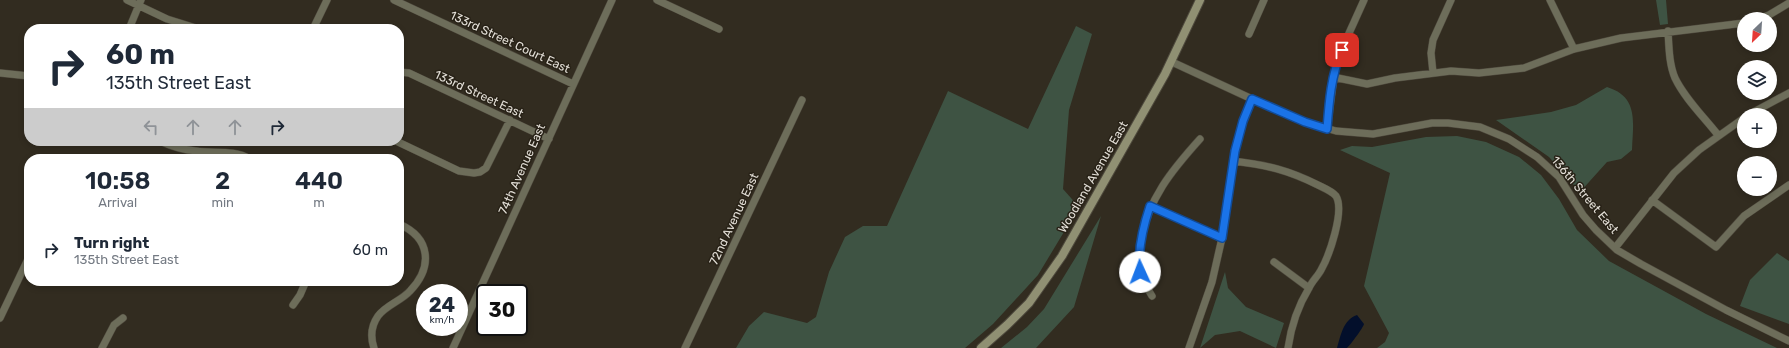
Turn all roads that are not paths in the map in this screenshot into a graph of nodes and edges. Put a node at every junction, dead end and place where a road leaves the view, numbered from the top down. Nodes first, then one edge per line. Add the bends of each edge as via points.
1 (127, 0) edge
2 (327, 0) edge
3 (394, 0) edge
4 (612, 0) edge
5 (657, 0) edge
6 (1200, 0) edge
7 (1264, 0) edge
8 (1364, 0) edge
9 (1451, 0) edge
10 (1550, 0) edge
11 (140, 3) edge
12 (1789, 4) edge
13 (1776, 12) edge
14 (131, 24) edge
15 (183, 24) edge
16 (315, 24) edge
17 (1737, 24) edge
18 (719, 29) dead end
19 (1668, 31) junction
20 (1249, 34) dead end
21 (1574, 48) junction
22 (1172, 62) junction
23 (404, 72) edge
24 (0, 73) edge
25 (1433, 73) junction
26 (24, 75) edge
27 (1333, 77) junction
28 (573, 84) junction
29 (1789, 93) edge
30 (1252, 99) junction
31 (802, 100) dead end
32 (1761, 108) edge
33 (510, 120) junction
34 (1737, 123) edge
35 (1327, 129) junction
36 (1718, 136) junction
37 (549, 139) junction
38 (1200, 139) dead end
39 (404, 145) edge
40 (176, 146) edge
41 (241, 154) edge
42 (1233, 161) junction
43 (1789, 185) edge
44 (1652, 200) junction
45 (1150, 206) junction
46 (404, 227) edge
47 (1222, 238) junction
48 (1615, 248) junction
49 (1274, 262) dead end
50 (24, 268) edge
51 (304, 286) edge
52 (1309, 288) junction
53 (1152, 296) dead end
54 (293, 305) dead end
55 (0, 318) edge
56 (123, 318) dead end
57 (1789, 341) edge
58 (102, 348) edge
59 (374, 348) edge
60 (453, 348) edge
61 (685, 348) edge
62 (981, 348) edge
63 (1189, 348) edge
64 (1288, 348) edge

1 - 11 street
2 - 16 street
3 - 28 street, 133rd Street Court East
4 - 28 street, 74th Avenue East
5 - 18 street
6 - 22 street, Woodland Avenue East
7 - 20 street
8 - 27 street via 1336,62
9 - 25 street via 1433,40
10 - 21 street
11 - 14 street
11 - 15 street via 167,19
12 - 13 street
17 - 19 street
19 - 21 street
19 - 36 street via 1675,77 1681,89
21 - 25 street via 1524,68 1479,73 1451,70
22 - 30 street, 136th Street East
22 - 62 street, Woodland Avenue East via 1062,256 1042,286 1018,315
23 - 33 street, 133rd Street East
24 - 26 street
25 - 27 street via 1366,84
27 - 35 street
28 - 37 street, 74th Avenue East
29 - 32 street
30 - 35 street, 136th Street East
30 - 42 street via 1240,131
31 - 61 street, 72nd Avenue East
33 - 37 street, 133rd Street East
33 - 39 street via 486,168 480,172 459,171
34 - 36 street
35 - 48 street, 136th Street East via 1373,134 1432,123 1448,123 1469,125 1494,132 1523,146 1550,168 1596,230
36 - 44 street via 1686,161
37 - 60 street, 74th Avenue East
38 - 45 street via 1165,179
40 - 41 street via 188,150
42 - 47 street
42 - 52 street via 1281,168 1329,190 1336,197 1337,218 1332,245 1321,271
43 - 44 street via 1744,216 1716,247
44 - 48 street
45 - 47 street
45 - 53 street via 1139,255 1140,272
46 - 59 street via 412,231 423,244 425,263 410,291 379,314 374,324
47 - 63 street via 1209,294
48 - 57 street, 136th Street East via 1726,310
49 - 52 street
50 - 55 street
51 - 54 street
52 - 64 street via 1296,317
56 - 58 street via 114,325

